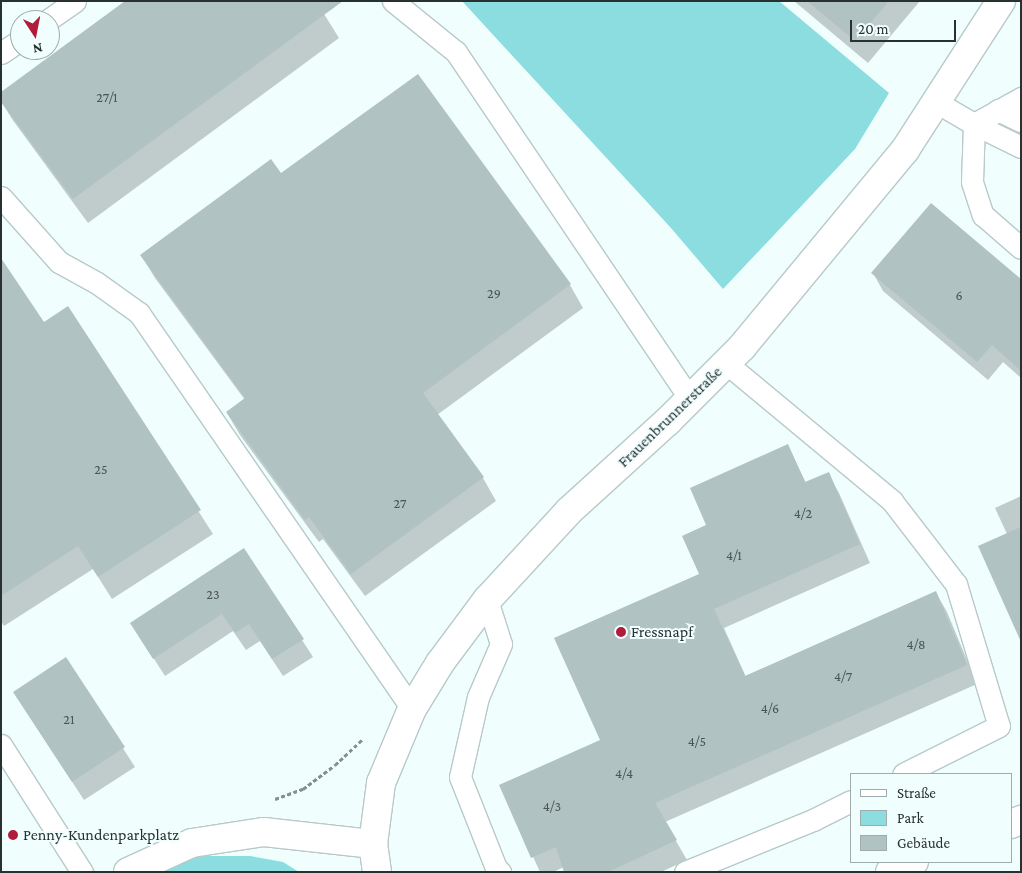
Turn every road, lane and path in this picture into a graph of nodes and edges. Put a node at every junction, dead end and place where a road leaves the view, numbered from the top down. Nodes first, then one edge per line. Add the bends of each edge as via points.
1 (75, 1) edge
2 (393, 1) edge
3 (1001, 1) edge
4 (60, 12) edge
5 (1021, 98) edge
6 (936, 102) junction
7 (998, 110) junction
8 (1021, 121) edge
9 (974, 124) junction
10 (1021, 147) edge
11 (1, 197) edge
12 (1021, 248) edge
13 (726, 363) junction
14 (690, 399) junction
15 (487, 600) junction
16 (412, 709) junction
17 (368, 734) dead end
18 (1, 745) edge
19 (905, 773) edge
20 (850, 802) edge
21 (264, 832) junction
22 (373, 844) junction
23 (912, 863) edge
24 (82, 872) edge
25 (128, 872) edge
26 (377, 872) edge
27 (500, 872) edge
28 (686, 872) edge
29 (890, 872) edge

1 - 4 lane
2 - 14 lane via 456,52
3 - 6 street, Frauenbrunnerstraße
5 - 7 lane
6 - 9 lane
6 - 13 street, Frauenbrunnerstraße via 905,150
7 - 8 lane
7 - 9 lane
9 - 10 lane
9 - 12 lane via 972,182 983,214
11 - 16 lane via 59,262 97,283 139,313
13 - 14 street, Frauenbrunnerstraße
13 - 19 lane via 892,501 956,584 999,726
14 - 15 street, Frauenbrunnerstraße via 569,510
15 - 16 street, Frauenbrunnerstraße via 440,663
15 - 27 lane via 501,644 478,697 460,777
16 - 22 street, Frauenbrunnerstraße via 381,783
17 - 21 path via 335,766 303,789 270,801
18 - 24 lane
20 - 28 lane
21 - 22 street
21 - 25 street via 192,843
22 - 26 street, Frauenbrunnerstraße
23 - 29 street

